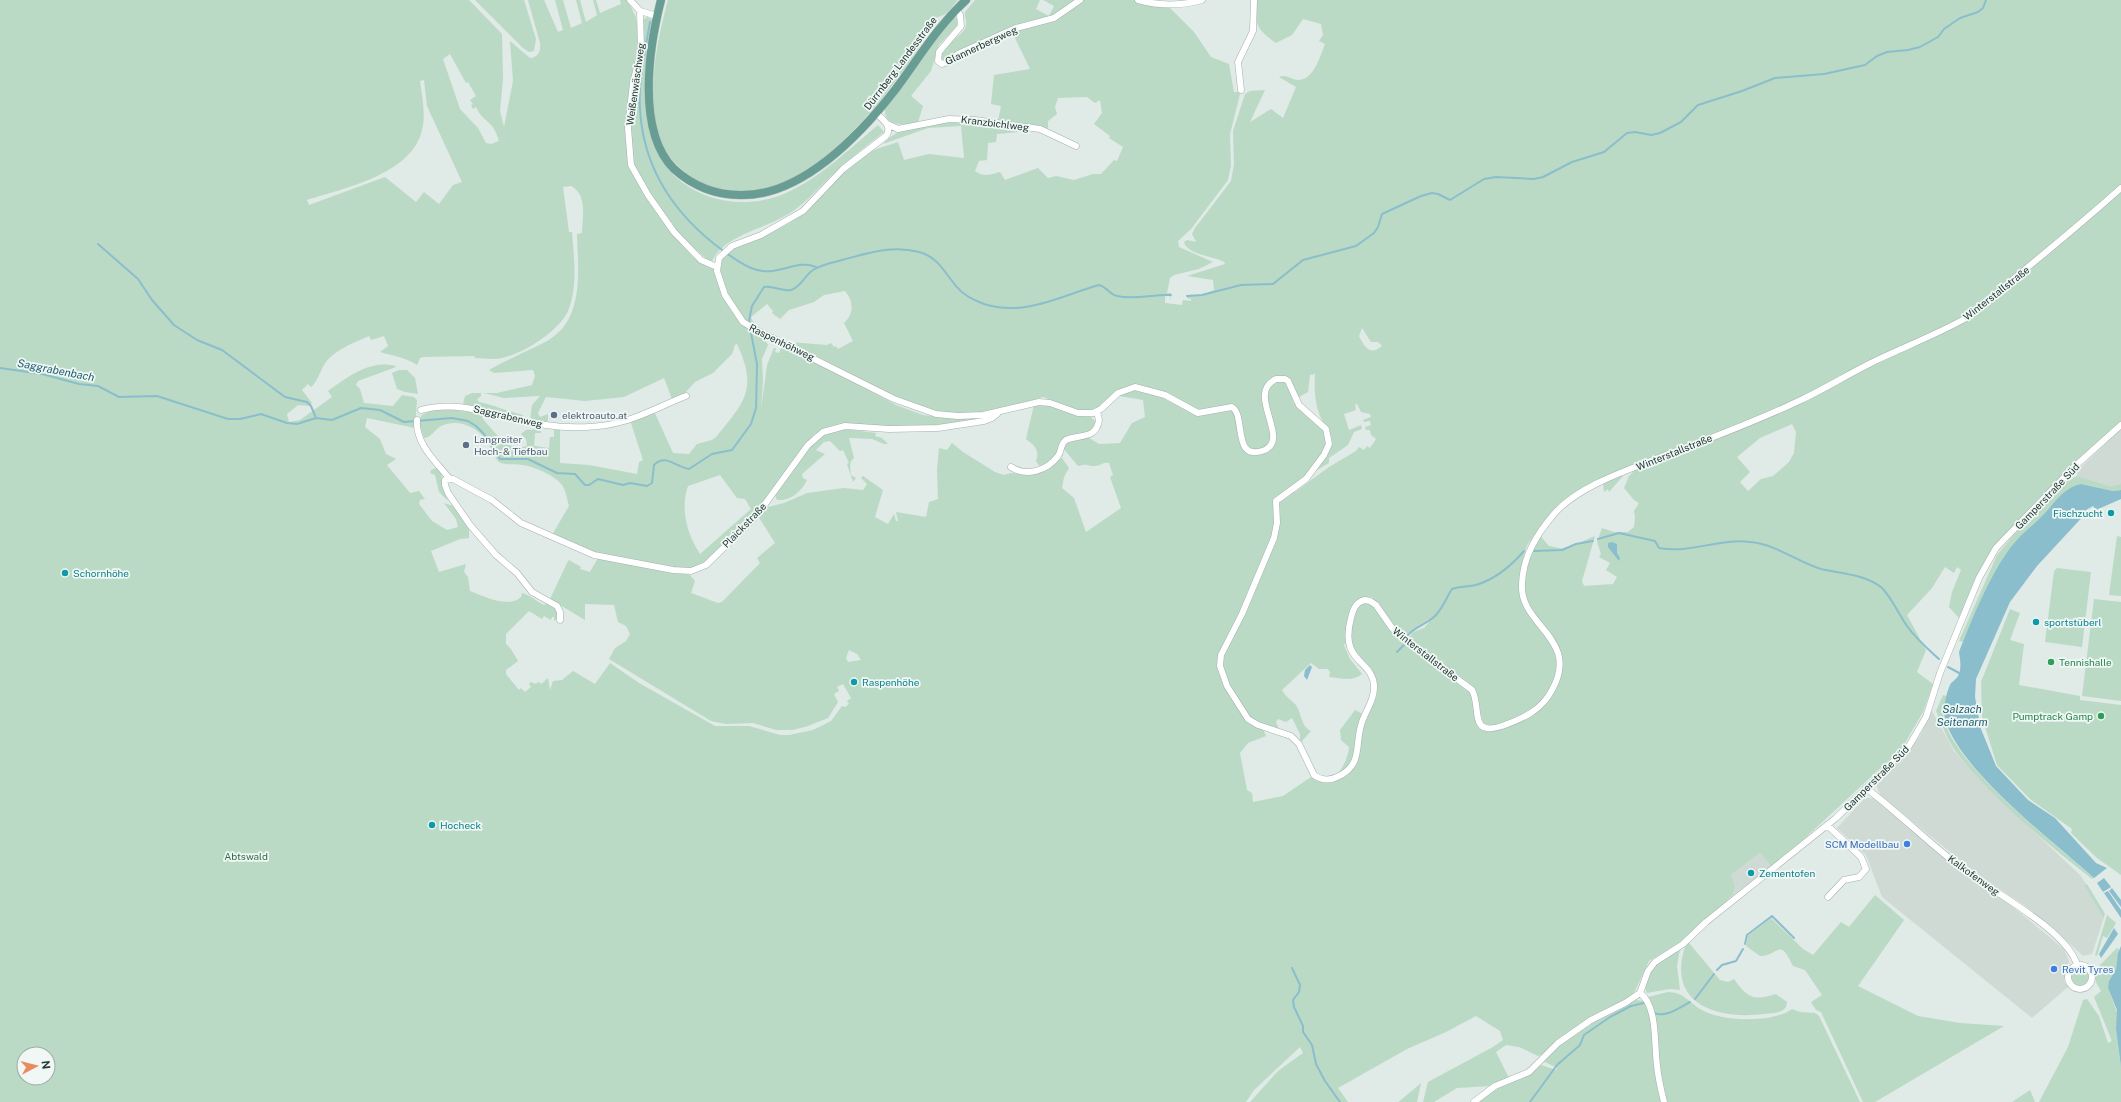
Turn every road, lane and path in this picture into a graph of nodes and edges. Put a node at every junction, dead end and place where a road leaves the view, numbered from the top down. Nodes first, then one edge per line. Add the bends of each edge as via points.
1 (630, 0) edge
2 (661, 0) edge
3 (966, 0) edge
4 (1080, 0) edge
5 (1138, 0) edge
6 (1202, 0) edge
7 (1254, 0) edge
8 (956, 9) junction
9 (640, 11) junction
10 (657, 16) junction
11 (1241, 90) dead end
12 (876, 113) junction
13 (887, 124) junction
14 (901, 128) junction
15 (886, 136) junction
16 (1076, 146) dead end
17 (2121, 188) edge
18 (717, 267) junction
19 (686, 396) dead end
20 (421, 410) dead end
21 (1097, 412) junction
22 (981, 418) junction
23 (417, 422) dead end
24 (2121, 425) edge
25 (1010, 467) dead end
26 (449, 478) junction
27 (560, 620) dead end
28 (1866, 788) junction
29 (1827, 825) junction
30 (1828, 896) dead end
31 (2077, 964) junction
32 (1640, 993) junction
33 (1474, 1102) edge
34 (1664, 1102) edge

1 - 9 street
2 - 10 main road, Dürrnberg Landesstraße
3 - 8 main road, Dürrnberg Landesstraße
4 - 8 street, Glannerbergweg via 1054,18 1016,28 942,64 938,61 939,52 961,26
5 - 6 street via 1185,4
7 - 11 street via 1253,31 1238,62
8 - 12 main road, Dürrnberg Landesstraße
9 - 10 street
9 - 18 street, Weißenwäschweg via 641,51 633,83 628,128 631,165 674,232 701,260
10 - 12 main road, Dürrnberg Landesstraße via 649,93 653,130 663,154 672,166 702,188 716,193 745,196 773,191 787,185 802,178 836,152
12 - 13 street
13 - 14 street, Kranzbichlweg via 894,129
13 - 15 street via 889,130
14 - 15 street
14 - 16 street, Kranzbichlweg via 941,120 970,119 1040,129
15 - 18 street via 843,169 803,211 761,235 727,249
17 - 21 street, Winterstallstraße via 1967,317 1802,399 1617,475 1563,505 1532,544 1523,575 1524,603 1552,640 1560,666 1547,699 1527,715 1494,728 1481,726 1472,690 1397,633 1373,602 1365,600 1358,603 1352,612 1348,642 1355,657 1371,675 1374,689 1372,701 1360,728 1356,759 1344,773 1331,780 1314,775 1299,744 1291,736 1248,719 1227,686 1220,662 1271,548 1277,523 1276,501 1302,483 1318,463 1329,444 1326,430 1299,406 1288,382 1280,378 1271,381 1264,391 1273,432 1270,444 1262,451 1251,451 1243,444 1238,414 1232,407 1198,413 1165,395 1135,387 1118,393
18 - 22 street, Raspenhöhweg via 722,289 745,324 905,405 947,416
19 - 20 street, Saggrabenweg via 625,421 600,426 544,425 457,405
21 - 22 street, Raspenhöhweg via 1078,413 1040,402
21 - 25 street via 1099,422 1094,432 1085,437 1066,440 1059,455 1047,467 1026,472
22 - 26 street, Plaickstraße via 958,426 889,429 845,426 823,432 808,445 752,520 706,565 692,571 673,570 594,555 521,523 492,500
23 - 26 street via 422,443
24 - 28 street, Gamperstraße Süd via 2073,468 1996,548 1979,578 1940,672 1930,708 1918,732 1896,760
26 - 27 street via 445,481 446,490 470,525 532,592 557,606
28 - 29 street, Gamperstraße Süd
28 - 31 street, Kalkofenweg via 1965,871 2042,925 2072,952
29 - 30 street via 1861,857 1866,869 1859,877 1844,880
29 - 32 street, Gamperstraße Süd via 1706,922 1683,944 1655,962 1648,971
31 - 31 street, Kalkofenweg via 2070,969 2068,982 2074,988 2084,989 2090,983 2092,975 2086,966
32 - 33 street via 1591,1020 1558,1043 1529,1072 1495,1086
32 - 34 street via 1649,1007 1654,1024 1658,1075

